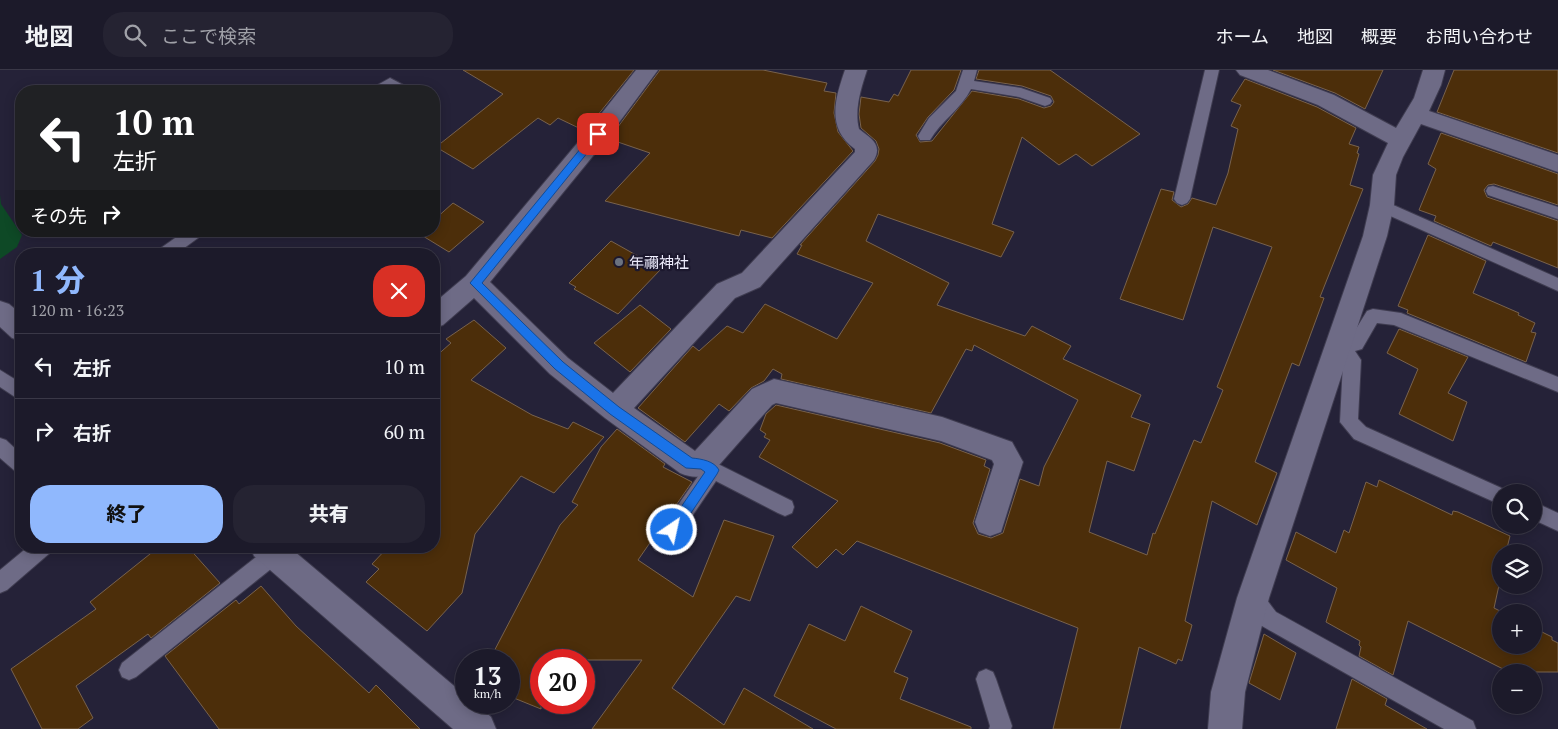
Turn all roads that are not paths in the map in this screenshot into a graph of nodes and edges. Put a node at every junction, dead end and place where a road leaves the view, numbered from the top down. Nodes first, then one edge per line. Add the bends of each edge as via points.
1 (647, 70) edge
2 (856, 70) edge
3 (1212, 70) edge
4 (1247, 70) edge
5 (1434, 70) edge
6 (968, 77) edge
7 (1045, 101) dead end
8 (1417, 115) junction
9 (925, 136) dead end
10 (1400, 140) junction
11 (1558, 164) edge
12 (1493, 191) dead end
13 (1182, 199) dead end
14 (1382, 206) junction
15 (1558, 214) edge
16 (189, 237) edge
17 (173, 248) edge
18 (475, 283) junction
19 (1558, 285) edge
20 (0, 311) edge
21 (440, 313) edge
22 (15, 325) edge
23 (1339, 344) junction
24 (0, 377) edge
25 (1558, 385) edge
26 (15, 388) edge
27 (614, 410) junction
28 (0, 446) edge
29 (15, 460) edge
30 (708, 467) junction
31 (1492, 492) edge
32 (785, 507) dead end
33 (1542, 515) edge
34 (990, 522) dead end
35 (1558, 522) edge
36 (662, 544) dead end
37 (36, 553) edge
38 (266, 553) edge
39 (273, 553) edge
40 (0, 583) edge
41 (1253, 598) junction
42 (129, 670) dead end
43 (986, 679) dead end
44 (478, 729) edge
45 (1000, 729) edge
46 (1225, 729) edge
47 (1465, 729) edge

1 - 18 street
2 - 27 street via 846,123 850,134 866,146 866,154 751,280 726,291
3 - 13 lane
4 - 10 street via 1326,100
5 - 8 street
6 - 7 lane
6 - 9 lane via 962,95 929,125
8 - 10 street
8 - 11 street
10 - 14 street via 1385,173
12 - 15 lane
14 - 19 lane
14 - 23 street
16 - 17 lane
18 - 21 street
18 - 27 street via 559,366
20 - 22 street
23 - 25 lane via 1356,344 1373,316 1395,318
23 - 31 lane via 1352,360 1349,422 1360,433
23 - 41 street
24 - 26 lane
27 - 30 street via 690,464
28 - 29 lane
30 - 32 lane
30 - 34 street via 762,397 774,391 942,429 1002,450 1009,462
30 - 36 lane
33 - 35 lane
37 - 40 lane
38 - 42 lane
39 - 44 street
41 - 46 street via 1228,692
41 - 47 lane via 1269,620
43 - 45 lane

